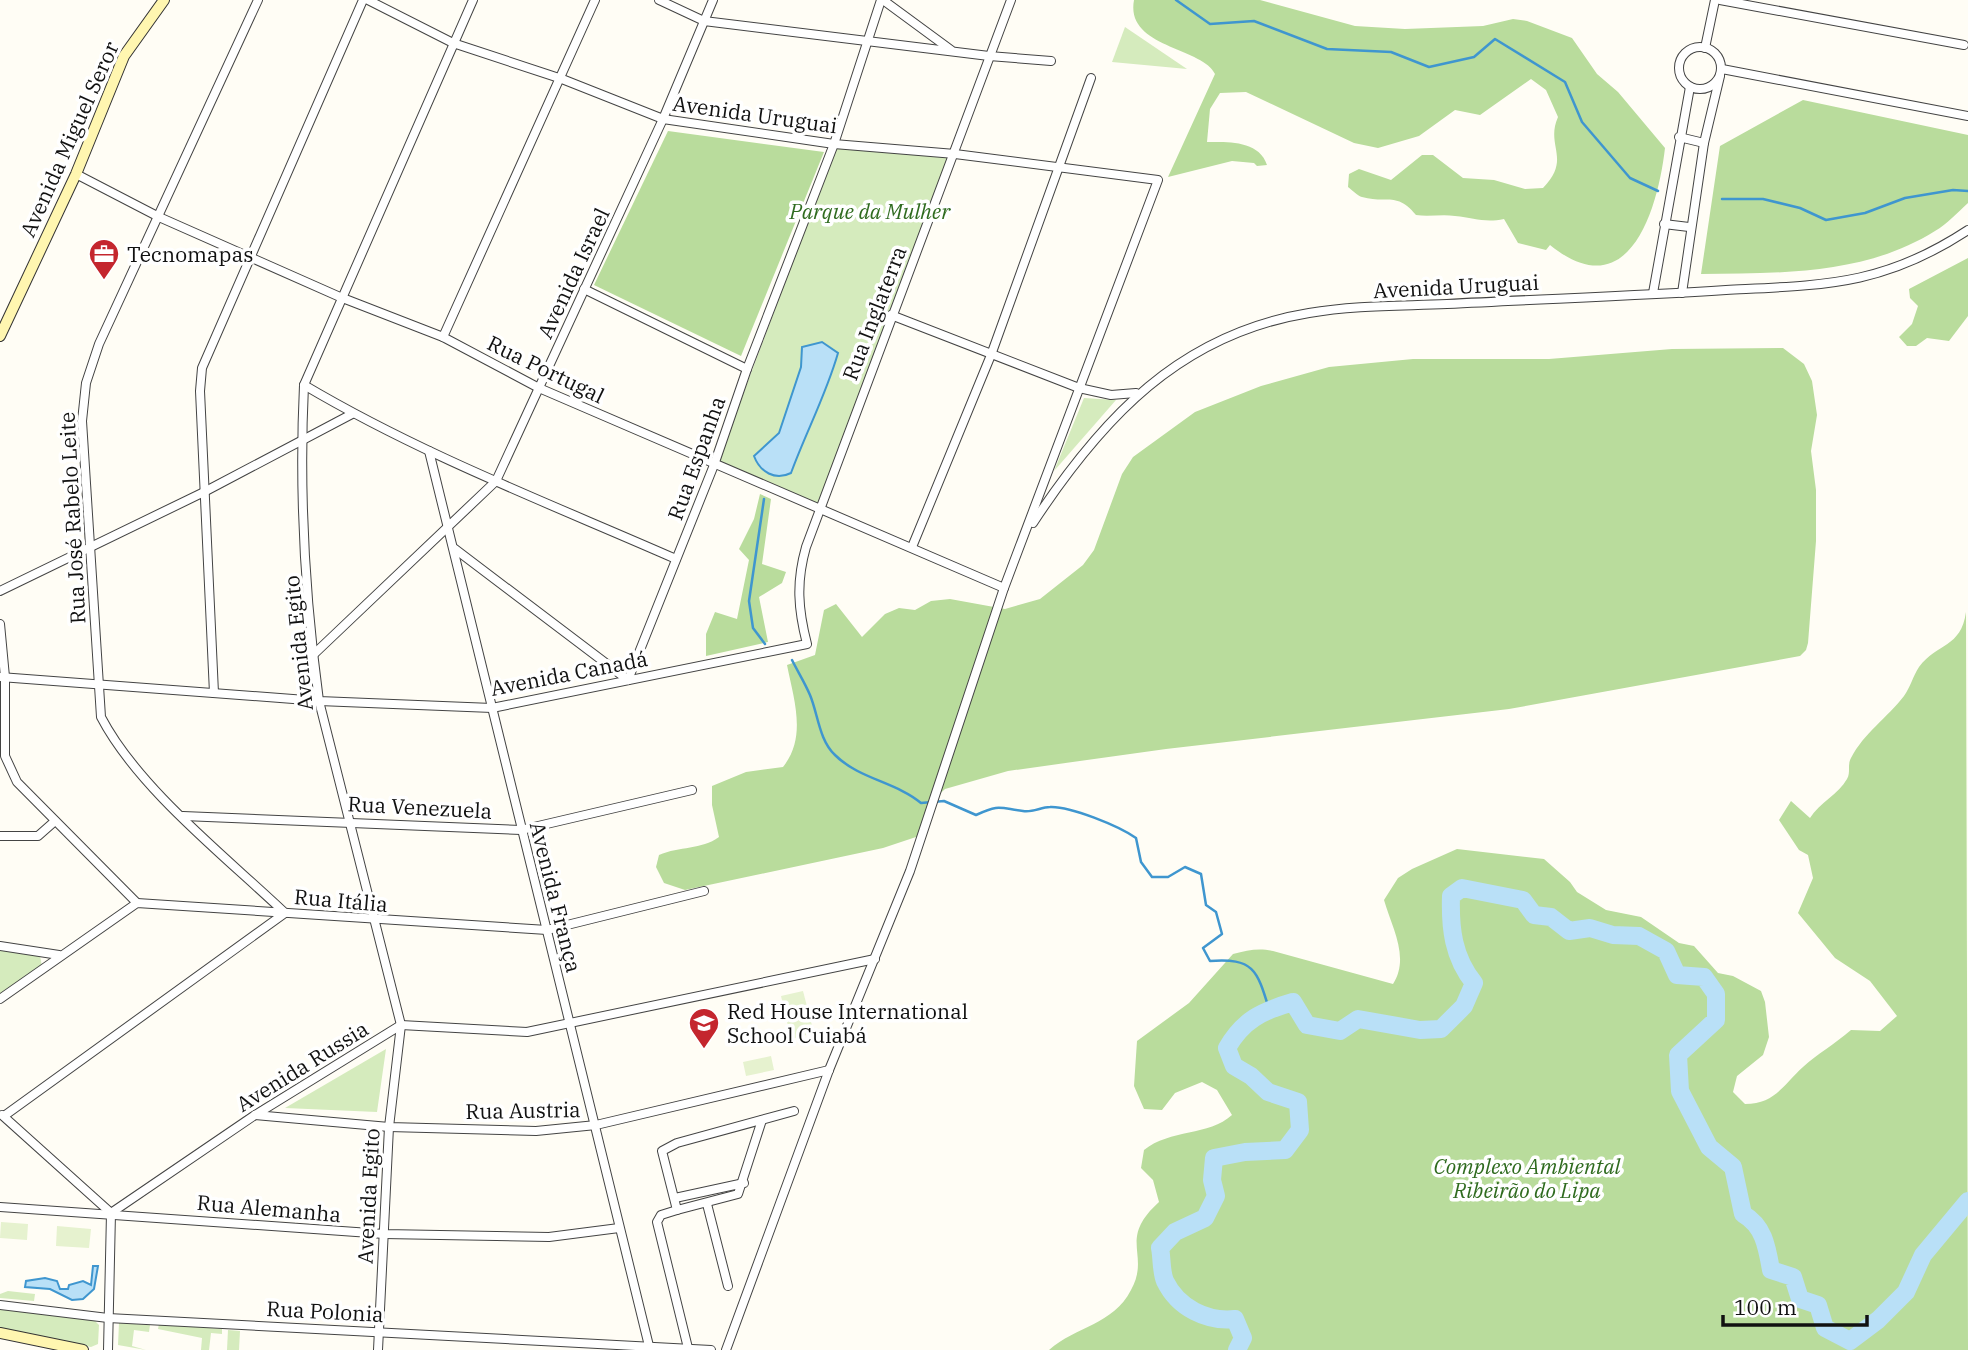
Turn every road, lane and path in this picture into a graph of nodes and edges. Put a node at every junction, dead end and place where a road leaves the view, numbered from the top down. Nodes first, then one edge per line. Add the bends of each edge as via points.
1 (164, 0) edge
2 (258, 0) edge
3 (366, 0) edge
4 (473, 0) edge
5 (595, 0) edge
6 (659, 0) edge
7 (713, 0) edge
8 (882, 0) edge
9 (1011, 0) edge
10 (1717, 0) edge
11 (704, 20) junction
12 (866, 41) junction
13 (453, 43) junction
14 (1964, 45) dead end
15 (1705, 48) junction
16 (951, 50) junction
17 (989, 56) junction
18 (1051, 61) dead end
19 (1721, 73) junction
20 (1091, 78) dead end
21 (562, 79) junction
22 (1690, 87) junction
23 (1968, 116) edge
24 (663, 119) junction
25 (1679, 137) junction
26 (1704, 143) junction
27 (834, 144) junction
28 (955, 154) junction
29 (1058, 168) junction
30 (76, 174) junction
31 (159, 217) junction
32 (1664, 225) junction
33 (1689, 227) junction
34 (1968, 230) edge
35 (250, 255) junction
36 (584, 289) junction
37 (1653, 293) junction
38 (1682, 293) junction
39 (340, 297) junction
40 (891, 315) junction
41 (0, 336) edge
42 (443, 337) junction
43 (991, 355) junction
44 (747, 369) junction
45 (304, 386) junction
46 (539, 388) junction
47 (1079, 388) junction
48 (1138, 393) junction
49 (352, 414) junction
50 (301, 440) junction
51 (429, 451) junction
52 (714, 465) junction
53 (496, 481) junction
54 (204, 492) junction
55 (819, 510) junction
56 (447, 530) junction
57 (1023, 537) junction
58 (90, 546) junction
59 (912, 547) junction
60 (455, 548) junction
61 (676, 559) junction
62 (1004, 589) junction
63 (0, 591) edge
64 (0, 624) edge
65 (807, 644) joint
66 (313, 655) junction
67 (2, 677) edge
68 (628, 680) junction
69 (98, 684) junction
70 (214, 693) junction
71 (319, 701) junction
72 (492, 708) junction
73 (692, 790) dead end
74 (183, 816) junction
75 (55, 821) junction
76 (348, 821) junction
77 (522, 830) junction
78 (0, 836) edge
79 (704, 891) dead end
80 (137, 903) junction
81 (285, 913) junction
82 (376, 921) junction
83 (547, 930) junction
84 (0, 946) edge
85 (59, 955) junction
86 (875, 959) junction
87 (0, 999) edge
88 (401, 1025) junction
89 (569, 1026) junction
90 (829, 1070) junction
91 (794, 1111) dead end
92 (2, 1115) edge
93 (255, 1115) junction
94 (762, 1120) junction
95 (596, 1125) junction
96 (389, 1127) junction
97 (744, 1183) junction
98 (675, 1198) junction
99 (707, 1204) junction
100 (0, 1208) edge
101 (677, 1210) junction
102 (111, 1213) junction
103 (619, 1228) junction
104 (384, 1234) junction
105 (728, 1286) dead end
106 (0, 1306) edge
107 (108, 1318) junction
108 (379, 1332) junction
109 (0, 1333) edge
110 (650, 1347) edge
111 (688, 1348) junction
112 (83, 1350) edge
113 (108, 1350) edge
114 (378, 1350) edge
115 (711, 1350) edge
116 (726, 1350) edge

1 - 30 street, Avenida Miguel Seror via 124,56
2 - 31 street, Rua José Rabelo Leite
3 - 13 street, Avenida Uruguai
3 - 35 street
4 - 13 street, Avenida Egito
5 - 21 street
6 - 11 street
7 - 11 street, Avenida Israel
8 - 12 street, Rua Espanha
8 - 16 street
9 - 17 street, Rua Inglaterra
10 - 14 street
10 - 15 street
11 - 12 street
11 - 24 street, Avenida Israel
12 - 16 street
12 - 27 street, Rua Espanha
13 - 21 street, Avenida Uruguai
13 - 39 street, Avenida Egito
15 - 19 street via 1717,55
15 - 22 street via 1692,49 1679,64 1681,77
16 - 17 street
17 - 18 street
17 - 28 street, Rua Inglaterra
19 - 22 street via 1710,87
19 - 23 street
19 - 26 street
20 - 29 street
21 - 24 street, Avenida Uruguai
21 - 42 street
22 - 25 street
24 - 27 street, Avenida Uruguai
24 - 36 street, Avenida Israel
25 - 26 street
25 - 32 street
26 - 33 street
27 - 28 street, Avenida Uruguai
27 - 44 street, Rua Espanha
28 - 29 street, Avenida Uruguai
28 - 40 street, Rua Inglaterra
29 - 43 street
29 - 47 street, Avenida Uruguai via 1158,180
30 - 31 street, Rua Portugal
30 - 41 street, Avenida Miguel Seror
31 - 35 street, Rua Portugal
31 - 58 street, Rua José Rabelo Leite via 99,344 86,383 82,421
32 - 33 street
32 - 37 street
33 - 38 street
34 - 38 street, Avenida Uruguai via 1900,268 1857,280
35 - 39 street, Rua Portugal
35 - 54 street via 202,368
36 - 44 street
36 - 46 street, Avenida Israel
37 - 38 street, Avenida Uruguai
37 - 48 street, Avenida Uruguai via 1350,308 1289,317 1212,344
39 - 42 street, Rua Portugal
39 - 45 street, Avenida Egito
40 - 43 street
40 - 55 street, Rua Inglaterra
42 - 46 street, Rua Portugal
43 - 47 street
43 - 59 street
44 - 52 street, Rua Espanha
45 - 49 street
45 - 50 street, Avenida Egito
46 - 52 street, Rua Portugal
46 - 53 street, Avenida Israel
47 - 48 street via 1111,395
47 - 57 street
48 - 57 street, Avenida Uruguai via 1062,479
49 - 50 street
49 - 51 street
50 - 54 street
50 - 66 street, Avenida Egito
51 - 53 street
51 - 56 street, Avenida França
52 - 55 street, Rua Portugal
52 - 61 street, Rua Espanha
53 - 56 street, Avenida Israel
53 - 61 street
54 - 58 street
54 - 70 street
55 - 59 street, Rua Portugal
55 - 65 street, Rua Inglaterra via 799,571 797,598
56 - 60 street, Avenida França
56 - 66 street, Avenida Israel
57 - 62 street
58 - 63 street
58 - 69 street, Rua José Rabelo Leite
59 - 62 street, Rua Portugal
60 - 68 street
60 - 72 street, Avenida França
61 - 68 street, Rua Espanha
62 - 86 street via 910,871
64 - 67 street
65 - 68 street, Avenida Canadá
66 - 71 street, Avenida Egito
67 - 69 street, Avenida Canadá
67 - 75 street via 5,756 17,782
68 - 72 street, Avenida Canadá
69 - 70 street, Avenida Canadá
69 - 74 street, Rua José Rabelo Leite via 101,717 117,747
70 - 71 street, Avenida Canadá
71 - 72 street, Avenida Canadá
71 - 76 street, Avenida Egito
72 - 77 street, Avenida França
73 - 77 street, Rua Venezuela
74 - 76 street, Rua Venezuela
74 - 81 street, Rua José Rabelo Leite
75 - 78 street via 38,836
75 - 80 street
76 - 77 street, Rua Venezuela
76 - 82 street, Avenida Egito
77 - 83 street, Avenida França
79 - 83 street, Rua Itália
80 - 81 street, Rua Itália
80 - 85 street
81 - 82 street, Rua Itália
81 - 92 street
82 - 83 street, Rua Itália
82 - 88 street, Avenida Egito
83 - 89 street, Avenida França
84 - 85 street
85 - 87 street
86 - 89 street, Avenida Russia
86 - 90 street
88 - 89 street, Avenida Russia via 527,1032
88 - 93 street, Avenida Russia
88 - 96 street, Avenida Egito
89 - 95 street, Avenida França
90 - 95 street, Rua Austria
90 - 116 street
91 - 94 street
92 - 102 street
93 - 96 street, Rua Austria
93 - 102 street, Avenida Russia
94 - 97 street
94 - 98 street via 666,1147 662,1151
95 - 96 street, Rua Austria via 536,1131
95 - 103 street, Avenida França
96 - 104 street, Avenida Egito
97 - 98 street
97 - 99 street via 738,1194
98 - 101 street
99 - 101 street
99 - 105 street
100 - 102 street, Rua Alemanha
101 - 111 street via 661,1215 657,1222
102 - 104 street, Rua Alemanha
102 - 107 street
103 - 104 street, Rua Alemanha via 549,1237
103 - 110 street, Avenida França
104 - 108 street, Avenida Egito
106 - 107 street, Rua Polonia
107 - 108 street, Rua Polonia
107 - 113 street
108 - 110 street, Rua Polonia
108 - 114 street, Avenida Egito
109 - 112 street
110 - 111 street
111 - 115 street

